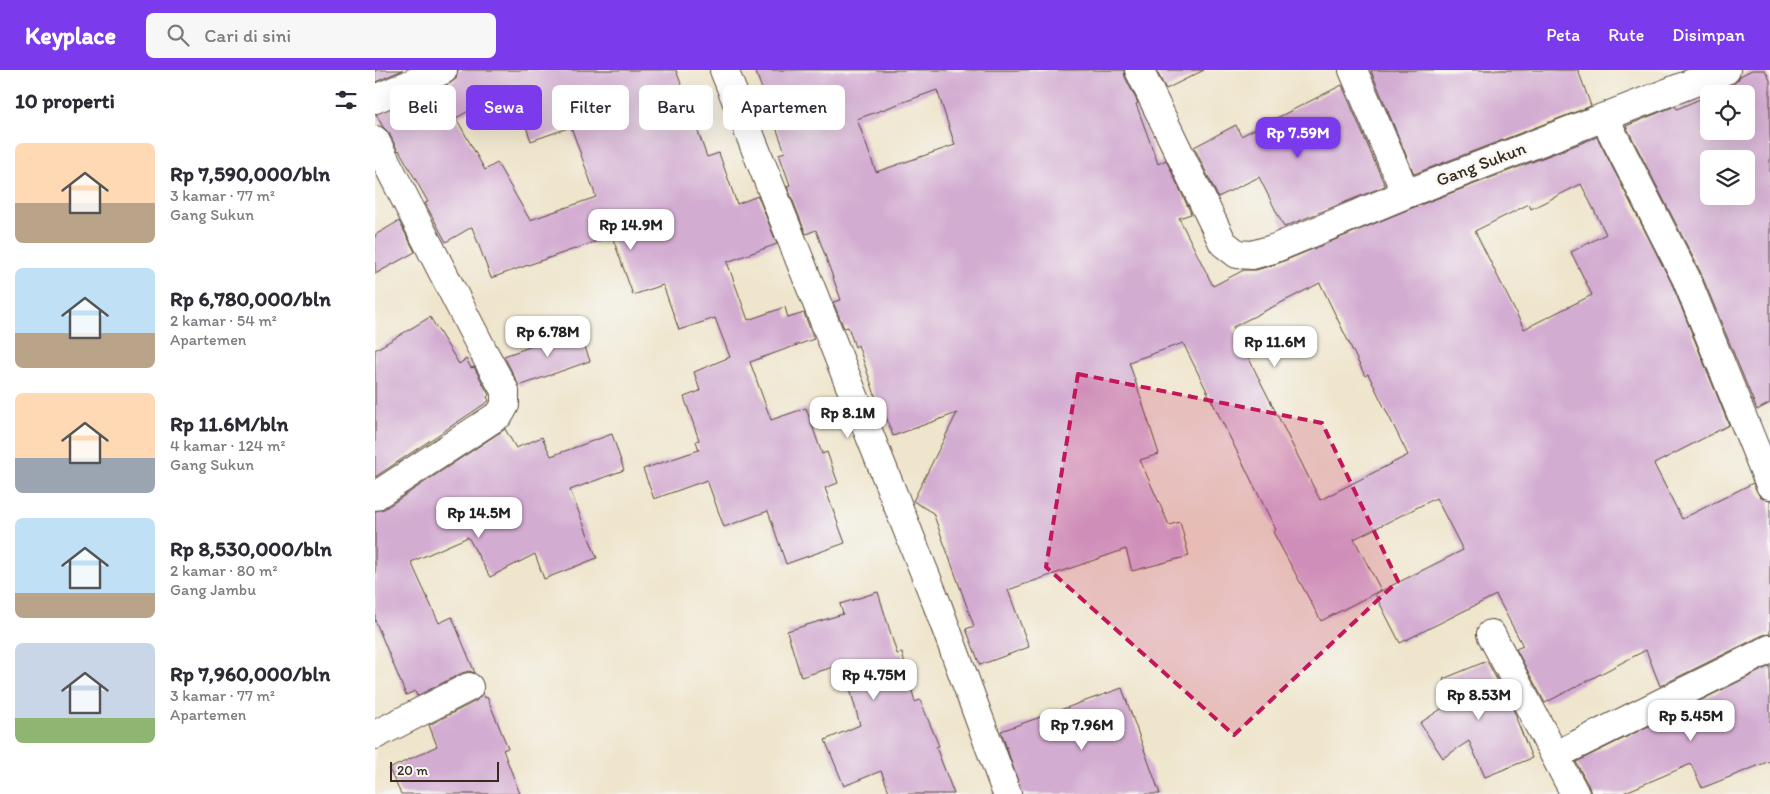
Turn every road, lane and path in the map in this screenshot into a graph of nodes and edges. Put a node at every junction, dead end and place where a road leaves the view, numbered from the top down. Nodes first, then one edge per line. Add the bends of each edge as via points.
1 (443, 70) edge
2 (724, 70) edge
3 (1139, 70) edge
4 (1353, 70) edge
5 (1726, 70) edge
6 (375, 99) edge
7 (1604, 117) junction
8 (375, 140) edge
9 (1406, 194) junction
10 (1770, 485) edge
11 (375, 496) edge
12 (1491, 634) dead end
13 (1770, 649) edge
14 (469, 687) dead end
15 (375, 735) edge
16 (1556, 754) junction
17 (1007, 794) edge
18 (1575, 794) edge

1 - 6 street
2 - 17 street via 937,604
3 - 9 street, Gang Sukun via 1223,243 1237,254 1253,255 1273,249
4 - 9 street
5 - 7 street, Gang Sukun
7 - 9 street, Gang Sukun
7 - 10 street via 1686,278
8 - 11 street via 505,391 505,405 501,414
12 - 16 street
13 - 16 street
14 - 15 street
16 - 18 street

